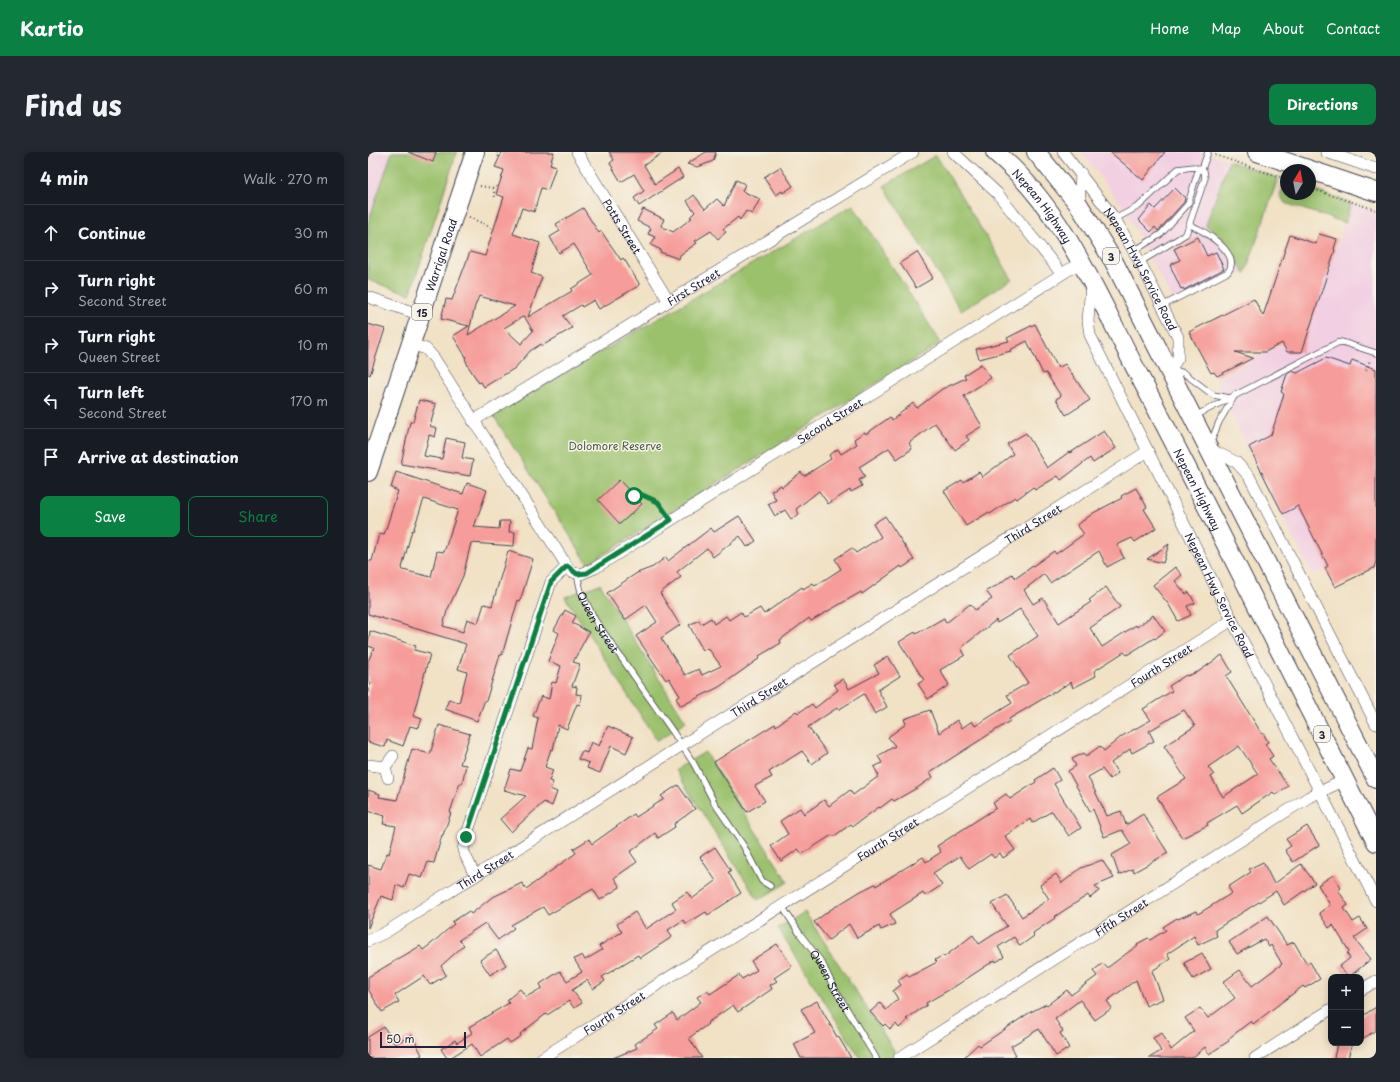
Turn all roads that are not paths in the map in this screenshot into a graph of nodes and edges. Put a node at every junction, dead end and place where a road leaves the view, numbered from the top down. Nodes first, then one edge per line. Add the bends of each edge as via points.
1 (475, 152) edge
2 (577, 152) edge
3 (913, 152) edge
4 (954, 152) edge
5 (995, 152) edge
6 (1036, 152) edge
7 (1063, 152) edge
8 (1208, 152) edge
9 (1257, 152) edge
10 (1326, 152) edge
11 (1201, 169) junction
12 (1376, 169) edge
13 (1081, 174) junction
14 (1376, 192) edge
15 (1079, 205) junction
16 (1115, 220) junction
17 (1190, 225) junction
18 (1134, 251) junction
19 (1081, 262) junction
20 (1140, 262) junction
21 (1061, 273) junction
22 (1092, 282) junction
23 (368, 297) edge
24 (668, 300) junction
25 (1162, 306) junction
26 (421, 315) junction
27 (411, 344) junction
28 (1376, 353) edge
29 (1170, 370) junction
30 (1233, 396) junction
31 (1193, 417) junction
32 (473, 421) junction
33 (1168, 430) junction
34 (1209, 448) junction
35 (1148, 450) junction
36 (368, 472) edge
37 (567, 566) junction
38 (577, 574) junction
39 (1232, 620) junction
40 (1376, 724) edge
41 (1354, 736) junction
42 (682, 746) junction
43 (393, 756) dead end
44 (1372, 760) edge
45 (368, 764) edge
46 (1376, 779) edge
47 (1345, 780) junction
48 (1320, 791) junction
49 (1376, 842) edge
50 (475, 876) junction
51 (770, 886) dead end
52 (1376, 901) edge
53 (782, 906) junction
54 (368, 941) edge
55 (1376, 981) edge
56 (1364, 988) edge
57 (1328, 1012) edge
58 (542, 1058) edge
59 (876, 1058) edge
60 (899, 1058) edge
61 (1255, 1058) edge

1 - 26 main road, Warrigal Road / 15
2 - 24 street, Potts Street
3 - 24 street, First Street
4 - 21 street via 1001,198
5 - 19 main road, Nepean Highway / 3 via 1018,174 1053,216
6 - 15 main road, 3
7 - 13 street, Nepean Hwy Service Road
8 - 11 lane
9 - 14 main road
10 - 12 street
11 - 16 lane via 1178,169 1139,206
11 - 17 lane via 1205,172 1205,178
11 - 18 lane via 1188,204 1161,234
13 - 15 street
13 - 16 street, Nepean Hwy Service Road
15 - 29 main road, 3 via 1114,262
16 - 18 street, Nepean Hwy Service Road
17 - 20 lane via 1183,237
17 - 25 lane via 1208,234 1221,245 1231,260 1231,268 1228,272
18 - 20 street, Nepean Hwy Service Road
19 - 21 street, Second Street
19 - 22 main road, Nepean Highway / 3
20 - 25 street, Nepean Hwy Service Road
21 - 38 street, Second Street via 591,570
22 - 33 main road, Nepean Highway / 3
22 - 35 street, Nepean Hwy Service Road via 1089,333
23 - 26 street
24 - 32 street, First Street
25 - 29 street, Nepean Hwy Service Road via 1179,342 1178,360
26 - 27 main road, Warrigal Road / 15
27 - 32 street via 430,353
27 - 36 main road, Warrigal Road / 15
28 - 30 lane via 1337,343
29 - 30 lane via 1184,373 1213,395
29 - 31 main road, 3
30 - 31 lane
30 - 34 lane
31 - 33 main road
31 - 34 main road, 3
32 - 37 street
33 - 47 main road, Nepean Highway / 3
34 - 40 street via 1236,462 1249,476
34 - 41 main road, 3
35 - 39 street, Nepean Hwy Service Road
35 - 42 street, Third Street
37 - 38 street
37 - 50 street via 551,582 466,837 463,850
38 - 42 lane, Queen Street via 581,592 595,620
39 - 48 street, Nepean Hwy Service Road
39 - 53 street, Fourth Street
41 - 44 main road, 3
41 - 47 main road via 1356,773
42 - 50 street, Third Street
42 - 51 lane, Queen Street via 715,804 743,845 762,881
43 - 45 street via 386,772
44 - 46 main road, 3
47 - 48 street, Fifth Street
47 - 49 main road, Nepean Highway / 3
48 - 52 street, Nepean Hwy Service Road
48 - 60 street, Fifth Street
50 - 54 street, Third Street
53 - 58 street, Fourth Street
53 - 59 lane, Queen Street via 822,963
55 - 56 street
57 - 61 street

